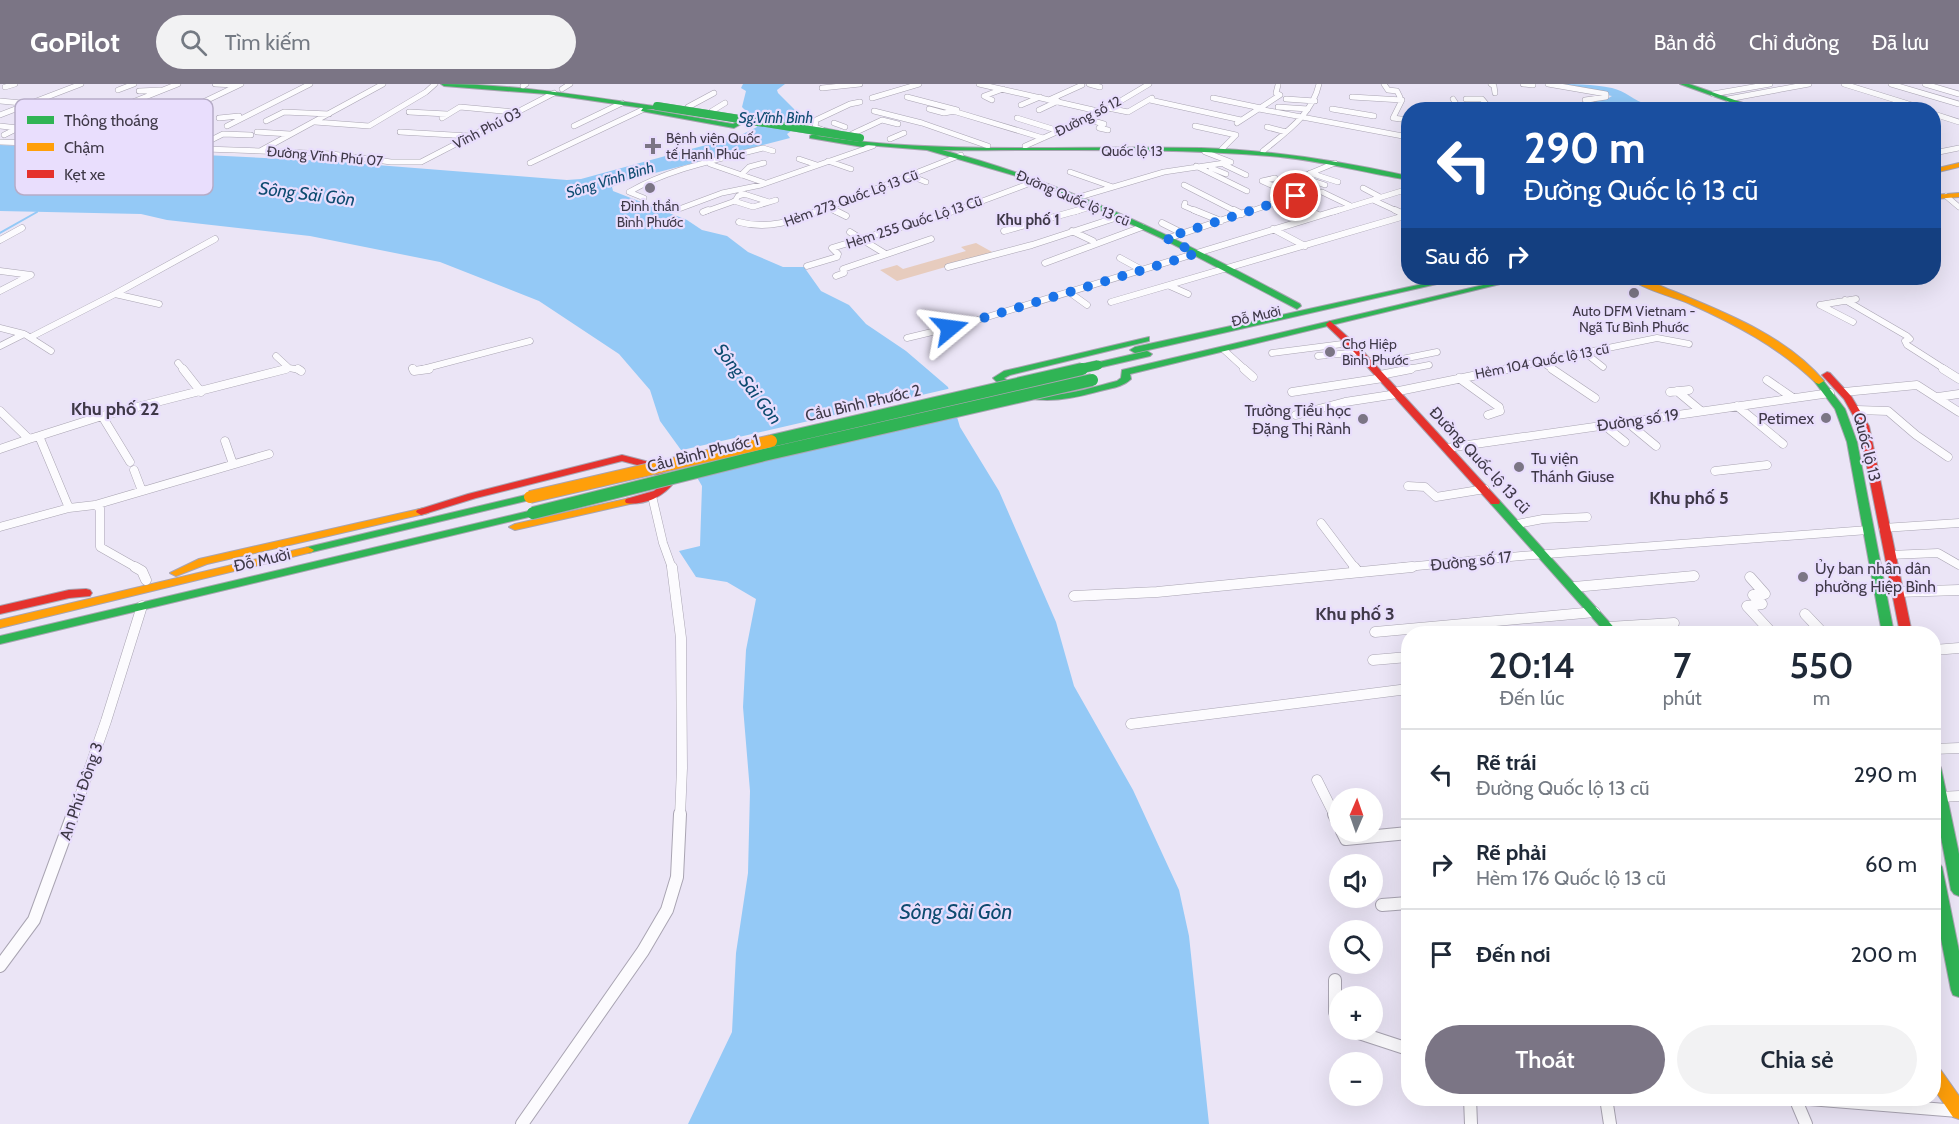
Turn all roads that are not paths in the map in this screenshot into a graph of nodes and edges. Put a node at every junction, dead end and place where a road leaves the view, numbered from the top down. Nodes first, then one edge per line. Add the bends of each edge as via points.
1 (15, 84) edge
2 (66, 84) edge
3 (79, 84) edge
4 (134, 84) edge
5 (178, 84) edge
6 (215, 84) edge
7 (310, 84) edge
8 (383, 84) edge
9 (435, 84) edge
10 (444, 84) edge
11 (496, 84) edge
12 (860, 84) edge
13 (919, 84) edge
14 (979, 84) edge
15 (1089, 84) edge
16 (1149, 84) edge
17 (1319, 84) edge
18 (1384, 84) edge
19 (1491, 84) edge
20 (1522, 84) edge
21 (1548, 84) edge
22 (1683, 84) edge
23 (1770, 84) edge
24 (1809, 84) edge
25 (1837, 84) edge
26 (1844, 84) edge
27 (1891, 84) edge
28 (240, 85) edge
29 (525, 85) edge
30 (988, 85) edge
31 (1082, 85) edge
32 (1278, 85) edge
33 (1533, 85) edge
34 (1928, 85) edge
35 (5, 87) dead end
36 (1002, 87) edge
37 (1100, 87) dead end
38 (822, 88) dead end
39 (562, 89) edge
40 (118, 90) dead end
41 (139, 90) dead end
42 (164, 90) junction
43 (1911, 90) junction
44 (47, 91) dead end
45 (714, 93) dead end
46 (1495, 93) dead end
47 (1713, 94) junction
48 (1959, 94) edge
49 (1155, 96) dead end
50 (907, 97) dead end
51 (1040, 97) junction
52 (1352, 97) dead end
53 (1400, 97) dead end
54 (872, 98) dead end
55 (1213, 98) dead end
56 (42, 99) edge
57 (142, 99) edge
58 (209, 99) edge
59 (1051, 99) junction
60 (1286, 99) dead end
61 (1368, 99) junction
62 (1453, 99) dead end
63 (1466, 99) dead end
64 (1728, 99) junction
65 (992, 100) dead end
66 (1150, 100) junction
67 (0, 101) edge
68 (1058, 101) junction
69 (1315, 101) junction
70 (725, 102) dead end
71 (860, 102) dead end
72 (1401, 102) edge
73 (1401, 102) edge
74 (1455, 102) edge
75 (1484, 102) edge
76 (1588, 102) edge
77 (1737, 102) edge
78 (1894, 102) edge
79 (1902, 102) edge
80 (15, 103) edge
81 (1169, 104) junction
82 (1205, 104) dead end
83 (1959, 104) edge
84 (1021, 105) dead end
85 (640, 106) junction
86 (1162, 107) dead end
87 (1278, 107) dead end
88 (688, 108) junction
89 (1108, 108) junction
90 (1260, 108) junction
91 (258, 109) junction
92 (930, 109) dead end
93 (1308, 109) junction
94 (1332, 109) dead end
95 (1039, 110) dead end
96 (1194, 110) junction
97 (712, 111) junction
98 (874, 111) dead end
99 (953, 111) junction
100 (409, 112) dead end
101 (514, 112) junction
102 (1102, 112) junction
103 (1358, 113) junction
104 (329, 114) junction
105 (447, 114) junction
106 (1941, 115) edge
107 (1374, 116) dead end
108 (1068, 117) dead end
109 (1302, 117) junction
110 (219, 118) dead end
111 (442, 118) dead end
112 (1017, 118) dead end
113 (1401, 119) edge
114 (1956, 119) edge
115 (1085, 120) junction
116 (1240, 120) junction
117 (266, 121) dead end
118 (1941, 121) edge
119 (315, 122) junction
120 (898, 124) dead end
121 (1234, 125) dead end
122 (0, 126) edge
123 (227, 126) dead end
124 (574, 126) dead end
125 (829, 126) junction
126 (1195, 126) dead end
127 (1346, 126) junction
128 (1267, 127) dead end
129 (15, 128) edge
130 (15, 129) edge
131 (1108, 130) dead end
132 (1059, 131) junction
133 (257, 132) dead end
134 (400, 132) dead end
135 (1286, 132) junction
136 (904, 133) dead end
137 (292, 134) junction
138 (3, 135) dead end
139 (251, 135) dead end
140 (853, 135) junction
141 (1401, 135) edge
142 (470, 136) junction
143 (1043, 138) junction
144 (213, 139) edge
145 (890, 139) junction
146 (0, 142) edge
147 (15, 143) edge
148 (873, 146) junction
149 (988, 146) junction
150 (1025, 146) junction
151 (926, 147) junction
152 (1959, 147) edge
153 (213, 148) edge
154 (1222, 149) junction
155 (260, 151) junction
156 (773, 151) dead end
157 (1263, 151) junction
158 (1941, 151) edge
159 (961, 155) junction
160 (799, 159) dead end
161 (1206, 159) junction
162 (828, 161) junction
163 (1959, 161) edge
164 (421, 162) joint
165 (530, 163) dead end
166 (708, 163) junction
167 (764, 163) dead end
168 (817, 165) junction
169 (1225, 165) junction
170 (1959, 165) edge
171 (1196, 166) junction
172 (1334, 167) junction
173 (850, 169) dead end
174 (1941, 169) edge
175 (1941, 170) edge
176 (1070, 172) dead end
177 (1941, 172) edge
178 (1959, 172) edge
179 (1310, 173) junction
180 (741, 174) junction
181 (1226, 174) dead end
182 (1246, 175) dead end
183 (910, 176) junction
184 (1261, 177) dead end
185 (1275, 178) dead end
186 (1268, 180) junction
187 (1036, 181) junction
188 (1295, 182) dead end
189 (1338, 182) dead end
190 (766, 183) junction
191 (893, 183) junction
192 (926, 183) dead end
193 (1401, 183) edge
194 (1401, 184) edge
195 (1184, 185) dead end
196 (1325, 185) dead end
197 (902, 187) dead end
198 (1277, 187) junction
199 (1113, 188) junction
200 (1363, 188) dead end
201 (1401, 188) edge
202 (744, 191) junction
203 (1246, 191) dead end
204 (1322, 192) dead end
205 (1946, 196) edge
206 (1380, 197) junction
207 (644, 198) dead end
208 (1076, 198) junction
209 (1373, 200) junction
210 (734, 201) junction
211 (1185, 203) dead end
212 (1297, 205) dead end
213 (1094, 206) junction
214 (1349, 206) junction
215 (827, 207) junction
216 (1959, 207) edge
217 (680, 209) dead end
218 (703, 212) dead end
219 (1401, 212) edge
220 (1242, 214) junction
221 (1318, 215) junction
222 (846, 216) dead end
223 (1118, 217) junction
224 (1401, 217) edge
225 (1221, 221) junction
226 (739, 222) dead end
227 (1162, 223) dead end
228 (1142, 227) junction
229 (22, 228) dead end
230 (1273, 229) junction
231 (1004, 231) dead end
232 (1072, 231) junction
233 (850, 232) dead end
234 (1182, 233) junction
235 (1166, 238) junction
236 (215, 239) dead end
237 (0, 240) edge
238 (862, 240) junction
239 (931, 240) dead end
240 (1093, 241) dead end
241 (1305, 246) junction
242 (897, 250) junction
243 (1196, 253) junction
244 (884, 254) junction
245 (909, 256) dead end
246 (1120, 258) dead end
247 (1045, 263) dead end
248 (807, 266) dead end
249 (948, 267) dead end
250 (1228, 268) junction
251 (1142, 270) junction
252 (0, 271) edge
253 (0, 276) edge
254 (836, 276) dead end
255 (24, 279) junction
256 (1437, 285) edge
257 (1440, 285) edge
258 (1482, 285) edge
259 (1664, 285) edge
260 (1170, 286) junction
261 (1421, 287) edge
262 (0, 291) edge
263 (1069, 292) junction
264 (115, 294) junction
265 (1188, 294) dead end
266 (1856, 298) dead end
267 (1845, 300) junction
268 (1111, 302) dead end
269 (159, 304) dead end
270 (1087, 305) dead end
271 (1312, 316) junction
272 (1853, 322) dead end
273 (4, 329) edge
274 (0, 333) edge
275 (1194, 333) junction
276 (27, 335) junction
277 (906, 338) dead end
278 (530, 341) dead end
279 (1689, 344) dead end
280 (0, 346) edge
281 (1224, 350) junction
282 (51, 351) dead end
283 (1359, 352) junction
284 (1437, 352) dead end
285 (1584, 352) junction
286 (1272, 353) dead end
287 (276, 356) dead end
288 (1318, 356) dead end
289 (1093, 361) junction
290 (1540, 361) junction
291 (178, 363) dead end
292 (1429, 365) dead end
293 (1604, 367) dead end
294 (289, 368) junction
295 (412, 368) dead end
296 (301, 371) dead end
297 (1125, 372) junction
298 (1381, 376) junction
299 (1253, 377) dead end
300 (1459, 378) junction
301 (1959, 379) edge
302 (1092, 380) joint
303 (1767, 380) dead end
304 (1689, 390) dead end
305 (201, 392) junction
306 (1292, 392) dead end
307 (1396, 393) junction
308 (1837, 393) junction
309 (1959, 394) edge
310 (1938, 397) junction
311 (1594, 398) dead end
312 (1793, 398) junction
313 (1737, 406) junction
314 (1857, 410) junction
315 (0, 411) edge
316 (1701, 411) junction
317 (1959, 412) edge
318 (1296, 415) dead end
319 (1488, 415) dead end
320 (102, 416) junction
321 (1627, 422) junction
322 (1604, 425) junction
323 (39, 436) junction
324 (29, 439) junction
325 (225, 441) dead end
326 (1625, 442) dead end
327 (1783, 444) dead end
328 (1656, 446) dead end
329 (1447, 448) junction
330 (0, 449) edge
331 (269, 454) dead end
332 (1948, 457) dead end
333 (233, 465) junction
334 (1767, 465) dead end
335 (1715, 471) dead end
336 (1408, 486) dead end
337 (1485, 489) junction
338 (142, 491) junction
339 (527, 492) junction
340 (652, 496) junction
341 (95, 504) junction
342 (69, 508) junction
343 (421, 512) junction
344 (533, 513) joint
345 (1587, 517) dead end
346 (1321, 523) dead end
347 (1959, 523) edge
348 (1517, 524) junction
349 (482, 525) junction
350 (0, 527) edge
351 (1883, 528) junction
352 (1868, 530) junction
353 (1544, 554) junction
354 (1889, 555) junction
355 (1959, 565) edge
356 (1358, 572) junction
357 (176, 573) junction
358 (1694, 576) dead end
359 (1750, 577) dead end
360 (146, 580) junction
361 (1574, 588) junction
362 (1959, 590) edge
363 (1897, 592) junction
364 (1074, 596) dead end
365 (142, 606) junction
366 (0, 611) edge
367 (1595, 612) junction
368 (1804, 614) dead end
369 (1674, 623) dead end
370 (0, 624) edge
371 (1432, 626) edge
372 (1607, 626) edge
373 (1647, 626) edge
374 (1766, 626) edge
375 (1816, 626) edge
376 (1887, 626) edge
377 (1904, 626) edge
378 (1401, 629) edge
379 (1375, 632) dead end
380 (0, 640) edge
381 (1959, 648) edge
382 (1941, 649) edge
383 (1401, 658) edge
384 (1373, 660) dead end
385 (1401, 690) edge
386 (1131, 724) dead end
387 (1959, 748) edge
388 (1941, 749) edge
389 (1317, 780) dead end
390 (1959, 796) edge
391 (1941, 797) edge
392 (1329, 804) edge
393 (1941, 806) edge
394 (1401, 833) edge
395 (1383, 834) edge
396 (1959, 890) edge
397 (1941, 901) edge
398 (1401, 904) edge
399 (1383, 905) edge
400 (0, 966) edge
401 (1335, 980) dead end
402 (1335, 986) edge
403 (1959, 990) edge
404 (1381, 1040) edge
405 (1401, 1047) edge
406 (1941, 1086) edge
407 (1470, 1106) edge
408 (1607, 1106) edge
409 (1799, 1106) edge
410 (1896, 1106) edge
411 (1958, 1111) edge
412 (522, 1124) edge
413 (1471, 1124) edge
414 (1610, 1124) edge
415 (1806, 1124) edge

1 - 35 street
2 - 44 street
3 - 56 street
4 - 40 street
5 - 42 street
6 - 28 street
7 - 91 street
8 - 104 street, Đường Vĩnh Phú 07
9 - 119 street via 369,126
10 - 39 main road
11 - 29 main road
12 - 38 street
13 - 54 street
14 - 30 street
15 - 37 street
16 - 89 street, Đường số 12
17 - 69 street
18 - 53 street
19 - 46 street
20 - 33 street
21 - 76 street via 1607,95 1586,99
22 - 47 main road
23 - 47 street
24 - 64 street
25 - 78 street
26 - 79 street
27 - 43 street
28 - 58 street
29 - 39 main road
30 - 36 street
31 - 59 street
32 - 90 street via 1276,93 1280,95
34 - 43 street
34 - 48 street
36 - 51 street
36 - 65 street via 984,96
39 - 85 main road
39 - 101 street, Vĩnh Phú 03
41 - 42 street
42 - 57 street
43 - 83 street
45 - 88 street
47 - 64 main road
49 - 66 street
50 - 99 street via 957,110
51 - 59 street
51 - 84 street
52 - 61 street
55 - 90 street
59 - 68 street
60 - 69 street
61 - 72 street
61 - 103 street
62 - 74 street
63 - 75 street
64 - 77 main road
66 - 81 street
66 - 89 street via 1128,112
67 - 80 street
68 - 95 street
68 - 102 street
69 - 93 street
70 - 97 street
71 - 125 street via 816,120 815,127
73 - 113 street via 1393,118
81 - 86 street
81 - 96 street
82 - 96 street
85 - 88 main road
85 - 97 main road via 734,126 750,118
85 - 124 street
85 - 140 main road, bridge
85 - 165 street
87 - 93 street
88 - 97 main road
89 - 102 street, Đường số 12
90 - 109 street
90 - 116 street
91 - 110 street
91 - 123 street
92 - 99 street
93 - 109 street
94 - 103 street
96 - 116 street
98 - 149 street
99 - 143 street
100 - 105 street
101 - 105 street via 460,107
101 - 142 street, Vĩnh Phú 03
102 - 115 street, Đường số 12
103 - 107 street
103 - 127 street
104 - 117 street via 281,113
104 - 119 street, Đường Vĩnh Phú 07
105 - 111 street
106 - 114 street
108 - 115 street
109 - 127 street
109 - 135 street
112 - 132 street
114 - 118 street
115 - 131 street via 1104,124 1099,128
115 - 132 street, Đường số 12
116 - 121 street
119 - 137 street, Đường Vĩnh Phú 07
120 - 140 street via 882,120
122 - 129 street
125 - 140 main road
125 - 148 main road via 812,137
126 - 154 street via 1236,135
127 - 141 street
128 - 135 street
130 - 138 street
132 - 143 street, Đường số 12
133 - 137 street
134 - 142 street
135 - 157 street
136 - 145 street
137 - 155 street, Đường Vĩnh Phú 07
139 - 144 street via 223,134
140 - 145 main road
140 - 151 main road, Quốc lộ 13
142 - 164 street, Vĩnh Phú 03
143 - 150 street, Đường số 12
145 - 151 main road
146 - 147 street
148 - 151 main road
148 - 162 street
149 - 150 main road, Quốc lộ 13
149 - 151 main road, Quốc lộ 13
150 - 154 main road, Quốc lộ 13
151 - 159 main road, Đường Quốc lộ 13 cũ
151 - 161 main road, Quốc lộ 13
152 - 158 street
153 - 155 street
154 - 157 main road, Quốc lộ 13
155 - 164 street, Đường Vĩnh Phú 07
156 - 166 street via 763,148
157 - 193 main road, Quốc lộ 13 via 1332,159
159 - 183 street, Hẻm 273 Quốc Lộ 13 Cũ
159 - 187 main road, Đường Quốc lộ 13 cũ
160 - 168 street
161 - 169 street
161 - 169 street via 1231,162
161 - 171 street
161 - 172 main road, Quốc lộ 13 via 1264,154
161 - 181 street
162 - 168 street
162 - 173 street
163 - 174 main road
166 - 180 street
166 - 207 street via 658,176 628,192
167 - 180 street
168 - 190 street
169 - 182 street
170 - 175 main road
171 - 199 street
171 - 203 street
172 - 179 street
172 - 194 main road, Quốc lộ 13
176 - 199 street
177 - 178 main road
179 - 189 street
179 - 196 street via 1301,177
180 - 190 street
183 - 191 street, Hẻm 273 Quốc Lộ 13 Cũ
183 - 192 street
184 - 186 street
185 - 186 street
186 - 198 street via 1263,181
187 - 208 main road, Đường Quốc lộ 13 cũ
187 - 238 street, Hẻm 255 Quốc Lộ 13 Cũ
188 - 198 street
190 - 202 street
191 - 197 street
191 - 215 street, Hẻm 273 Quốc Lộ 13 Cũ
195 - 220 street
198 - 220 street via 1299,195
199 - 208 street
200 - 206 street
201 - 206 street
202 - 210 street
202 - 210 street via 772,201 753,207
202 - 217 street
204 - 214 street
205 - 216 street
206 - 209 street
208 - 213 main road, Đường Quốc lộ 13 cũ
209 - 214 street
209 - 219 street
210 - 218 street
211 - 225 street via 1184,206
212 - 221 street
213 - 223 main road, Đường Quốc lộ 13 cũ
213 - 231 street
214 - 221 street
215 - 222 street
215 - 226 street, Hẻm 273 Quốc Lộ 13 Cũ via 780,224 757,227
220 - 225 street
221 - 230 street
223 - 228 main road, Đường Quốc lộ 13 cũ
223 - 232 street
224 - 241 street
225 - 234 street
227 - 234 street
228 - 235 main road, Đường Quốc lộ 13 cũ
228 - 247 street
229 - 237 street
230 - 241 street
230 - 243 street
232 - 240 street
232 - 249 street via 1021,249
233 - 238 street
234 - 235 street
235 - 243 main road, Đường Quốc lộ 13 cũ
236 - 264 street
238 - 244 street
238 - 248 street, Hẻm 255 Quốc Lộ 13 Cũ via 832,248 837,257
239 - 242 street
241 - 250 street
242 - 244 street
242 - 245 street
243 - 250 main road, Đường Quốc lộ 13 cũ
243 - 251 street
244 - 254 street via 843,269 844,273
246 - 251 street
250 - 260 street
250 - 271 main road, Đường Quốc lộ 13 cũ
251 - 263 street
252 - 255 street via 31,275
253 - 255 street
255 - 262 street
256 - 261 main road
257 - 261 main road
258 - 271 main road, Đỗ Mười
259 - 308 main road, Quốc lộ 13 via 1788,346 1817,366
260 - 265 street
260 - 268 street
261 - 271 main road, Đỗ Mười
261 - 271 main road, Đỗ Mười
263 - 270 street
263 - 277 street
264 - 269 street
264 - 276 street via 69,319
266 - 267 street
267 - 272 street via 1820,305
267 - 301 street via 1907,336 1907,345
271 - 275 main road, Đỗ Mười
271 - 275 main road, Đỗ Mười via 1210,327
271 - 281 main road, Đỗ Mười
271 - 283 main road, Đường Quốc lộ 13 cũ
271 - 289 main road, Đỗ Mười
271 - 297 main road, Đỗ Mười
273 - 274 street
273 - 276 street
275 - 289 main road, Đỗ Mười
275 - 297 main road via 1111,347 998,376 1001,382 1025,396 1049,398 1120,383 1126,378
276 - 280 street
276 - 282 street
278 - 295 street via 434,368
279 - 285 street, Hẻm 104 Quốc lộ 13 cũ via 1657,338
281 - 297 main road, Đỗ Mười
281 - 299 street
283 - 284 street via 1401,359
283 - 286 street
283 - 288 street
283 - 298 main road, Đường Quốc lộ 13 cũ
285 - 290 street, Hẻm 104 Quốc lộ 13 cũ
285 - 293 street
287 - 294 street
289 - 339 main road, Cầu Bình Phước 2, bridge
290 - 300 street, Hẻm 104 Quốc lộ 13 cũ
290 - 311 street
291 - 305 street
292 - 298 street
294 - 296 street
294 - 305 street
297 - 302 main road, Đỗ Mười
298 - 306 street
298 - 307 main road, Đường Quốc lộ 13 cũ
300 - 307 street, Hẻm 104 Quốc lộ 13 cũ
300 - 319 street via 1499,407 1500,411
302 - 344 main road, Cầu Bình Phước 1, bridge
303 - 312 street
304 - 316 street via 1673,392
305 - 320 street
307 - 318 street, Hẻm 104 Quốc lộ 13 cũ
307 - 329 main road, Đường Quốc lộ 13 cũ
308 - 310 street, Đường số 19 via 1917,385
308 - 312 street, Đường số 19
308 - 314 main road, Quốc lộ 13
308 - 352 main road, Quốc lộ 13
309 - 310 street
310 - 317 street, Đường số 19
312 - 313 street, Đường số 19
313 - 316 street, Đường số 19
313 - 327 street
314 - 332 street via 1888,411
314 - 351 main road, Quốc lộ 13 via 1870,447
315 - 324 street
316 - 321 street, Đường số 19
320 - 323 street
320 - 338 street
321 - 322 street, Đường số 19
321 - 328 street
322 - 326 street
322 - 329 street, Đường số 19
323 - 324 street
323 - 342 street
324 - 330 street
325 - 333 street
329 - 337 main road, Đường Quốc lộ 13 cũ
331 - 333 street
333 - 338 street
334 - 335 street
336 - 337 street via 1425,487 1436,496
337 - 348 main road, Đường Quốc lộ 13 cũ
338 - 341 street
339 - 343 main road, Đỗ Mười
339 - 357 main road, Đỗ Mười
339 - 370 main road, Đỗ Mười
340 - 343 main road via 669,486 667,477 631,458 622,458
340 - 349 main road via 519,527
340 - 412 street via 673,571 681,638 682,768 677,877 667,910 643,951
341 - 342 street
341 - 360 street via 100,508 100,547 142,571
342 - 350 street
343 - 357 main road, Đỗ Mười via 203,561
344 - 349 main road, Đỗ Mười
345 - 348 street
346 - 356 street
347 - 351 street
348 - 353 main road, Đường Quốc lộ 13 cũ
349 - 365 main road, Đỗ Mười
351 - 354 main road, Quốc lộ 13
352 - 353 street, Đường số 17
352 - 376 main road, Quốc lộ 13
353 - 356 street, Đường số 17
353 - 361 main road, Đường Quốc lộ 13 cũ
354 - 355 street via 1938,553
354 - 363 main road, Quốc lộ 13
356 - 364 street, Đường số 17 via 1157,592
357 - 360 main road, Đỗ Mười
358 - 361 street
359 - 374 street via 1765,594 1753,594 1762,604 1747,606
360 - 366 main road, Đỗ Mười
361 - 367 main road, Đường Quốc lộ 13 cũ
362 - 363 street
363 - 377 main road, Quốc lộ 13
365 - 380 main road, Đỗ Mười
365 - 400 street, An Phú Đông 3 via 46,890 34,920
367 - 371 street
367 - 372 main road, Đường Quốc lộ 13 cũ
368 - 375 street
369 - 373 street
378 - 379 street
381 - 382 street
383 - 384 street
385 - 386 street
387 - 388 street
389 - 392 street
390 - 391 street
393 - 396 main road
394 - 395 street
397 - 403 main road
398 - 399 street
401 - 402 street
404 - 405 street
406 - 411 main road
407 - 413 street
408 - 414 street
409 - 415 street
410 - 411 street

